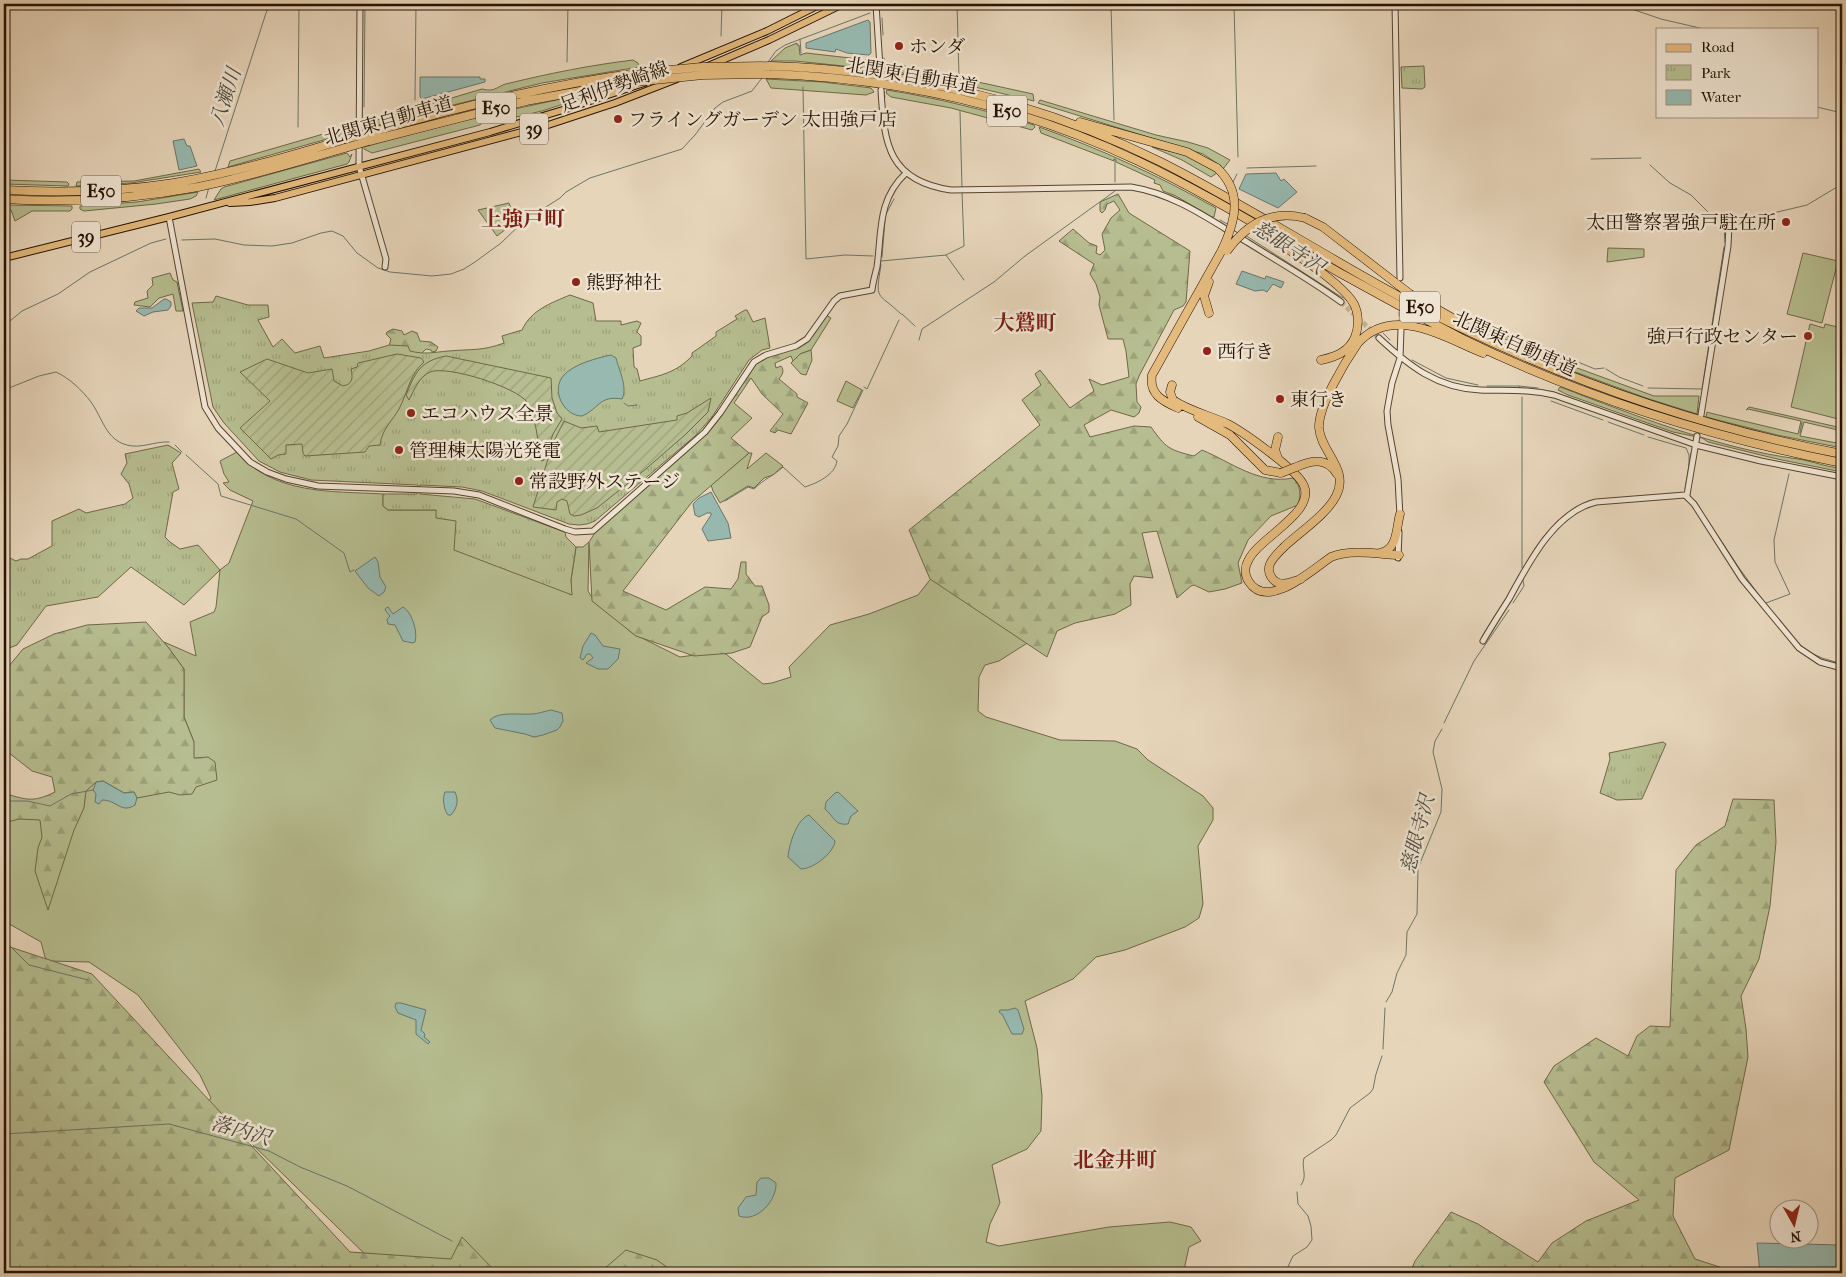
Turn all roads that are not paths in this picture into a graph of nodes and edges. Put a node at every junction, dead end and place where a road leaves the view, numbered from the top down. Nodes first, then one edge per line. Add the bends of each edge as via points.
1 (360, 4) edge
2 (821, 4) edge
3 (842, 4) edge
4 (876, 4) edge
5 (1395, 4) edge
6 (880, 68) dead end
7 (881, 90) dead end
8 (1020, 106) junction
9 (369, 137) junction
10 (358, 166) junction
11 (906, 173) junction
12 (360, 175) junction
13 (4, 190) edge
14 (4, 199) edge
15 (209, 205) junction
16 (1229, 208) junction
17 (169, 217) junction
18 (1729, 225) dead end
19 (1225, 250) junction
20 (4, 258) edge
21 (385, 267) dead end
22 (1400, 278) dead end
23 (1341, 302) tunnel mouth
24 (1209, 313) dead end
25 (1401, 329) tunnel mouth
26 (1479, 336) junction
27 (1379, 338) tunnel mouth
28 (1400, 358) junction
29 (1321, 360) dead end
30 (1531, 369) junction
31 (1172, 385) dead end
32 (1701, 415) dead end
33 (1698, 436) dead end
34 (1278, 437) dead end
35 (1696, 445) junction
36 (1842, 454) edge
37 (1281, 462) junction
38 (1842, 463) edge
39 (1842, 477) edge
40 (1340, 486) junction
41 (1687, 495) junction
42 (1400, 514) junction
43 (1376, 554) junction
44 (1398, 557) joint
45 (1301, 579) junction
46 (1483, 641) dead end
47 (1842, 668) edge

1 - 10 street
2 - 10 main road, 足利伊勢崎線 / 39 via 644,84 519,123
3 - 12 main road, 足利伊勢崎線 / 39 via 778,36 616,103 493,141
4 - 6 street
5 - 22 street
7 - 11 street via 886,140
8 - 9 highway, 北関東自動車道 / E50, bridge via 946,86 843,70 702,67 638,73 525,92 429,116
8 - 19 highway, bridge via 1187,152 1217,168 1228,180 1236,200
8 - 26 highway, 北関東自動車道 / E50 via 1079,126 1158,161
9 - 13 highway, 北関東自動車道 / E50, bridge via 346,139 228,172 149,186 101,191
9 - 14 highway, 北関東自動車道 / E50, bridge via 345,148 198,187 102,199
9 - 16 highway, 北関東自動車道 / E50, bridge via 518,102 624,83 703,75 829,77 900,86 1019,114 1118,152
10 - 12 street
10 - 15 main road, 足利伊勢崎線 / 39
11 - 17 street via 886,202 872,290 840,296 807,340 754,362 716,418 696,440 593,531 580,532 479,495 309,485 256,466 218,428 205,407
11 - 23 street via 919,182 951,190 1132,187 1157,192 1192,209
12 - 15 main road, 足利伊勢崎線 / 39 via 263,201
12 - 21 street via 386,259
15 - 17 main road, 足利伊勢崎線 / 39
16 - 29 highway via 1338,286 1354,304 1358,322 1353,341 1341,353
16 - 30 highway, 北関東自動車道 / E50 via 1437,326
17 - 20 main road, 足利伊勢崎線 / 39
18 - 32 street
19 - 24 highway via 1205,291
19 - 26 highway, bridge via 1243,231 1258,222 1285,215 1305,218 1323,227 1410,294
19 - 40 highway, bridge via 1154,369 1152,385 1156,394 1163,401 1223,430 1260,467 1281,473 1315,460 1325,462 1336,473
25 - 28 street
26 - 36 highway, 北関東自動車道 / E50 via 1554,370 1666,410 1748,434
27 - 28 street
28 - 35 street via 1429,377 1452,386 1554,395
28 - 42 street via 1387,412 1397,470
30 - 38 highway, 北関東自動車道 / E50 via 1684,425
30 - 40 highway via 1413,326 1391,324 1363,337 1320,413 1319,429 1338,469
31 - 37 highway via 1173,400 1237,429
33 - 35 street
34 - 37 highway via 1275,450
35 - 39 street
35 - 41 street
37 - 45 highway via 1302,482 1305,499 1300,509 1252,554 1245,572 1251,585 1263,592 1280,590
40 - 45 highway via 1327,508 1270,563 1275,581 1286,584
41 - 46 street via 1596,502 1565,519 1545,539 1530,561
41 - 47 street via 1742,579 1799,648 1820,662
42 - 43 highway via 1392,546
42 - 44 street
43 - 44 highway
43 - 45 highway via 1349,553 1331,557

